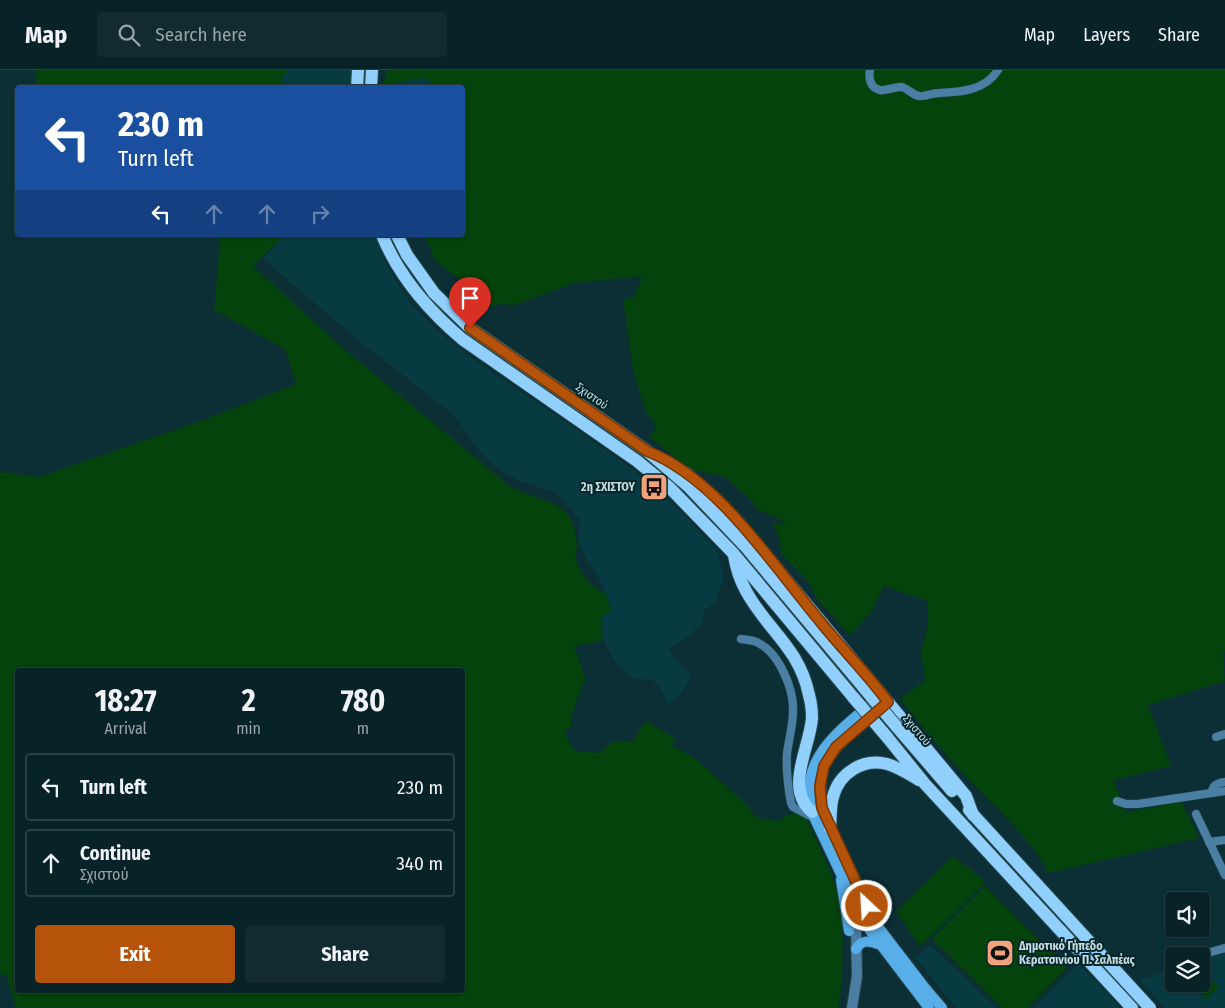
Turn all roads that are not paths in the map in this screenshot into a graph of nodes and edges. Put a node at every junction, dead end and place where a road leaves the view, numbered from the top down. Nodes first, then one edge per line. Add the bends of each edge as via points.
1 (358, 70) edge
2 (372, 70) edge
3 (870, 70) edge
4 (998, 70) edge
5 (357, 85) edge
6 (371, 85) edge
7 (383, 237) edge
8 (398, 237) edge
9 (647, 451) junction
10 (733, 553) junction
11 (741, 639) dead end
12 (886, 698) junction
13 (1225, 734) edge
14 (1216, 737) dead end
15 (1225, 782) edge
16 (925, 784) junction
17 (1225, 791) edge
18 (1212, 793) junction
19 (1117, 801) dead end
20 (973, 814) junction
21 (1196, 814) dead end
22 (814, 815) junction
23 (830, 828) junction
24 (1225, 840) edge
25 (1209, 842) junction
26 (838, 864) junction
27 (1225, 875) edge
28 (858, 910) junction
29 (865, 922) junction
30 (849, 932) junction
31 (878, 944) junction
32 (1225, 948) edge
33 (1210, 952) edge
34 (856, 954) junction
35 (852, 1008) edge
36 (929, 1008) edge
37 (942, 1008) edge
38 (1132, 1008) edge
39 (1150, 1008) edge

1 - 5 main road
2 - 6 main road
3 - 4 street via 869,80 875,88 900,87 918,96 974,89
7 - 10 main road via 410,284 441,321 462,339 638,461
8 - 9 main road, Σχιστού via 434,293 470,328
9 - 12 main road via 681,469 718,501
9 - 20 main road, Σχιστού, bridge via 689,487 730,529 932,770
10 - 16 main road, bridge
10 - 22 main road via 747,593 792,652 805,679 812,718 799,786 803,802
11 - 22 street via 760,643 770,652 788,682 794,712 787,754 791,803 793,807
12 - 20 main road via 966,796
12 - 22 main road via 835,734 823,748 810,785 809,797
12 - 23 main road via 842,741 824,766 820,798
13 - 14 street
15 - 18 street via 1214,786
16 - 23 main road via 886,764 868,763 854,768 836,787
16 - 38 main road
17 - 18 street
18 - 19 street via 1132,804
20 - 39 main road, Σχιστού
21 - 25 street
22 - 26 main road
23 - 37 main road via 879,928
24 - 25 street
25 - 27 street
26 - 28 main road
26 - 30 main road
28 - 29 main road
28 - 30 street via 850,916
29 - 31 main road
29 - 34 street via 856,929
30 - 34 street
31 - 34 main road via 861,942
31 - 36 main road
32 - 33 street
34 - 35 street via 857,976

